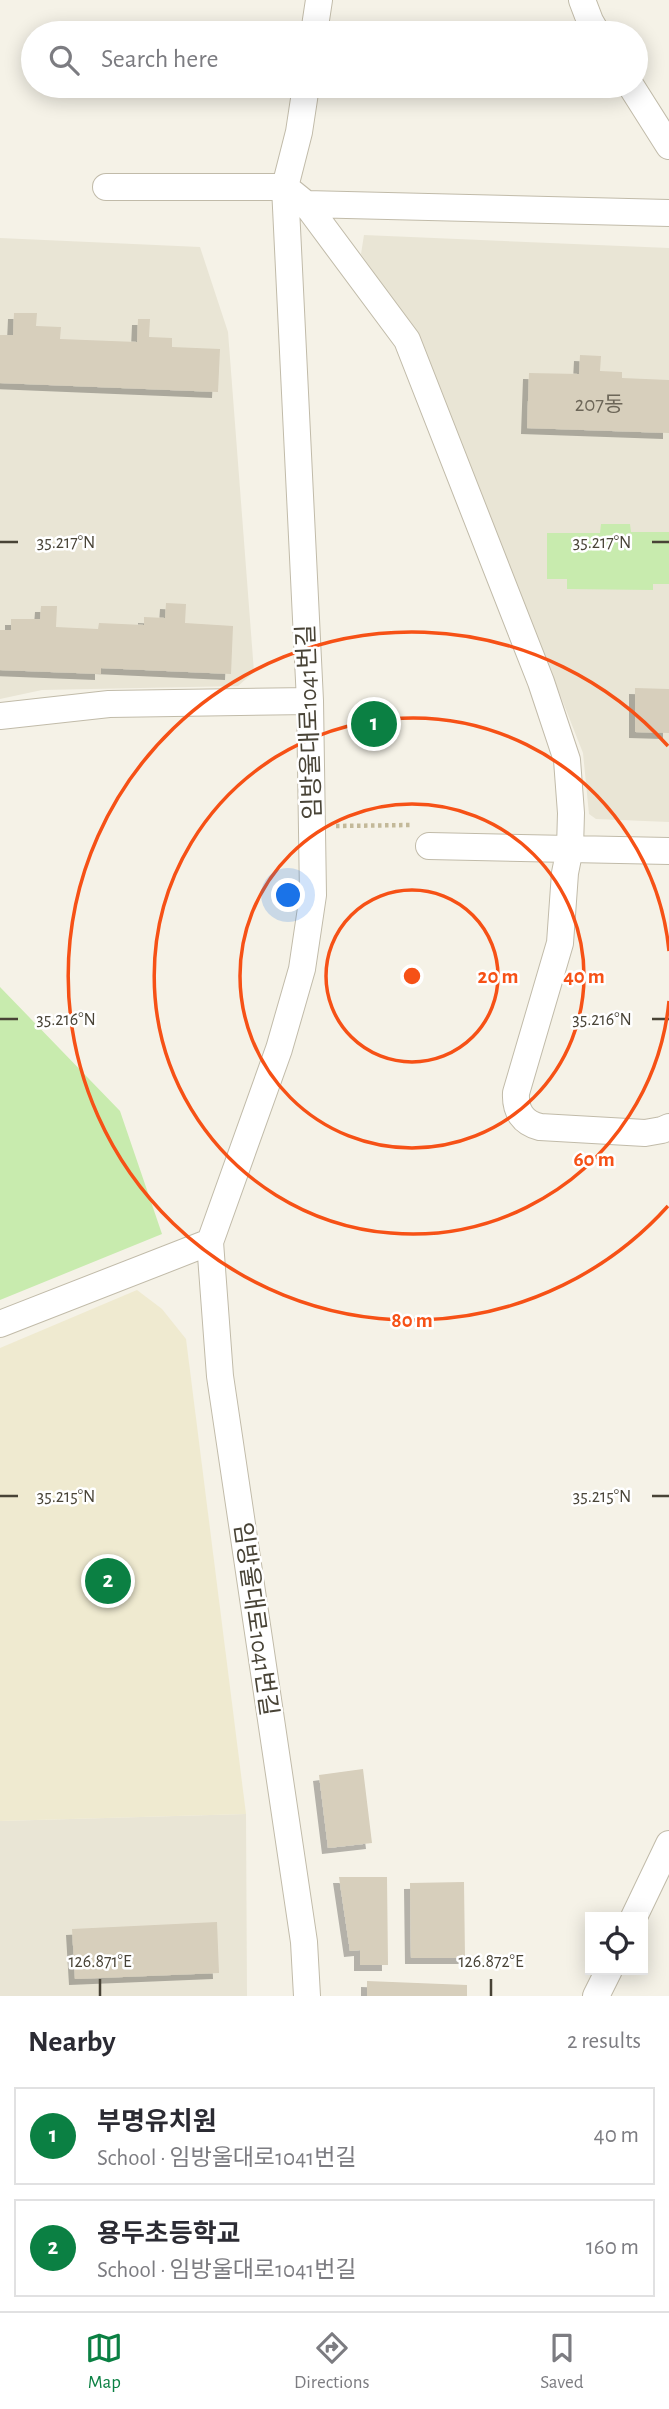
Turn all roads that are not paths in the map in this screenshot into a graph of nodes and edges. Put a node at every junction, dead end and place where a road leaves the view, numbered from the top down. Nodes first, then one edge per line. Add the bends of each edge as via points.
1 (319, 0) edge
2 (582, 0) edge
3 (316, 21) edge
4 (590, 21) edge
5 (304, 98) edge
6 (639, 98) edge
7 (669, 146) edge
8 (106, 187) dead end
9 (285, 187) junction
10 (306, 204) junction
11 (669, 213) edge
12 (310, 701) junction
13 (0, 716) edge
14 (429, 846) road end
15 (570, 848) junction
16 (669, 851) edge
17 (669, 1127) edge
18 (211, 1242) junction
19 (0, 1324) edge
20 (669, 1843) edge
21 (636, 1912) edge
22 (606, 1975) edge
23 (307, 1996) edge
24 (596, 1996) edge

1 - 3 street
2 - 4 street
5 - 9 street, 임방울대로1041번길
6 - 7 street
8 - 9 street
9 - 10 street
9 - 12 street, 임방울대로1041번길
10 - 11 street
10 - 15 street via 407,340 567,760
12 - 13 street via 109,704
12 - 18 street, 임방울대로1041번길 via 313,895 302,969
14 - 15 street
15 - 16 street
15 - 17 street via 560,943 516,1093 518,1111 531,1125 540,1127 645,1133
18 - 19 street
18 - 23 street, 임방울대로1041번길 via 220,1376 304,1942
20 - 21 street
22 - 24 street

